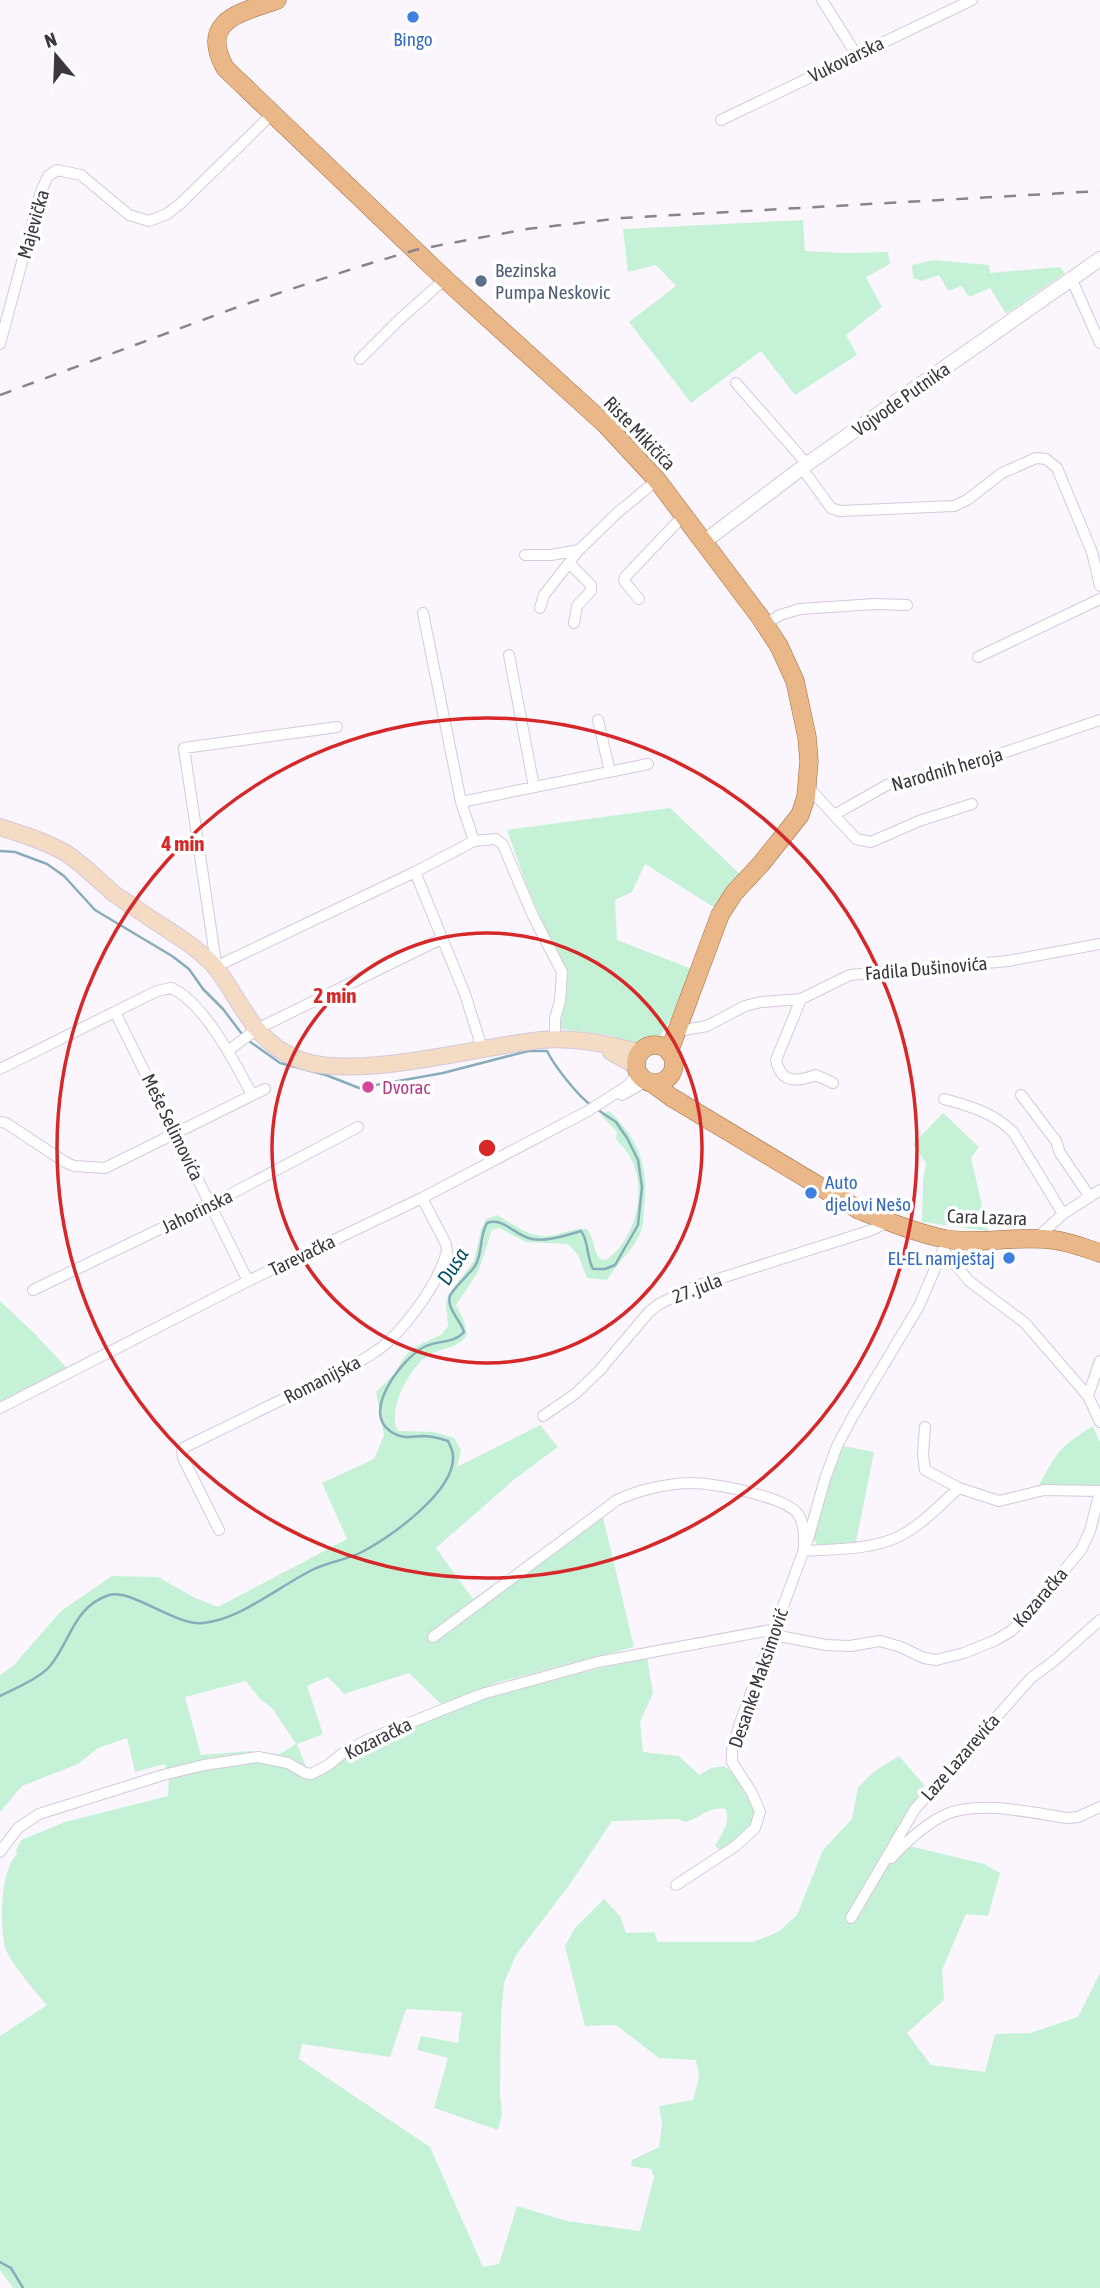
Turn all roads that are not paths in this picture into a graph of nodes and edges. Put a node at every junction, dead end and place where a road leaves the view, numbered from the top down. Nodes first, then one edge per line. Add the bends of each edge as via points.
1 (822, 0) edge
2 (972, 0) edge
3 (270, 3) edge
4 (856, 54) junction
5 (272, 114) junction
6 (721, 120) dead end
7 (1100, 259) edge
8 (445, 279) junction
9 (1072, 281) junction
10 (1100, 343) edge
11 (0, 344) edge
12 (360, 359) dead end
13 (736, 383) dead end
14 (804, 466) junction
15 (657, 480) junction
16 (685, 514) junction
17 (705, 541) junction
18 (579, 550) junction
19 (525, 555) dead end
20 (569, 563) junction
21 (1100, 586) edge
22 (1100, 598) edge
23 (639, 599) dead end
24 (907, 605) dead end
25 (540, 608) dead end
26 (423, 613) dead end
27 (574, 623) dead end
28 (765, 624) junction
29 (509, 654) dead end
30 (978, 657) dead end
31 (598, 720) dead end
32 (1100, 720) edge
33 (337, 727) dead end
34 (648, 764) dead end
35 (610, 772) junction
36 (807, 786) junction
37 (534, 787) junction
38 (461, 802) junction
39 (972, 804) dead end
40 (834, 815) junction
41 (0, 827) edge
42 (474, 841) junction
43 (415, 872) junction
44 (441, 939) junction
45 (1100, 944) edge
46 (215, 967) junction
47 (691, 998) junction
48 (802, 999) junction
49 (115, 1012) junction
50 (678, 1031) junction
51 (254, 1032) junction
52 (555, 1039) junction
53 (232, 1048) junction
54 (482, 1048) junction
55 (649, 1065) junction
56 (0, 1069) edge
57 (832, 1083) dead end
58 (265, 1089) dead end
59 (252, 1095) junction
60 (1021, 1095) dead end
61 (944, 1098) dead end
62 (693, 1108) junction
63 (0, 1122) edge
64 (358, 1127) dead end
65 (177, 1133) junction
66 (1095, 1193) edge
67 (422, 1198) junction
68 (210, 1205) junction
69 (1063, 1214) junction
70 (888, 1222) junction
71 (1036, 1239) junction
72 (945, 1244) junction
73 (1100, 1253) edge
74 (248, 1281) junction
75 (33, 1290) dead end
76 (1100, 1361) edge
77 (1088, 1396) junction
78 (0, 1408) edge
79 (543, 1416) dead end
80 (1100, 1422) edge
81 (925, 1427) dead end
82 (959, 1488) junction
83 (1100, 1491) edge
84 (219, 1530) dead end
85 (804, 1551) junction
86 (1100, 1620) edge
87 (775, 1632) junction
88 (433, 1637) dead end
89 (1100, 1807) edge
90 (0, 1852) edge
91 (879, 1869) junction
92 (676, 1885) dead end
93 (851, 1918) dead end

1 - 4 street
2 - 4 street, Vukovarska
3 - 5 main road, Riste Mikičića via 222,25 216,47 225,68
4 - 6 street, Vukovarska
5 - 8 main road, Riste Mikičića
5 - 11 street, Majevička via 181,203 149,221 129,215 82,175 57,170 48,176
7 - 9 street, Vojvode Putnika
8 - 12 street
8 - 15 main road, Riste Mikičića via 605,424
9 - 10 street
9 - 14 street, Vojvode Putnika
13 - 14 street
14 - 17 street, Vojvode Putnika
14 - 21 street via 831,508 840,511 954,506 1002,473 1045,458 1057,468 1092,552
15 - 16 main road, Riste Mikičića
15 - 18 street
16 - 17 main road, Riste Mikičića
16 - 23 street via 625,577
17 - 28 main road, Riste Mikičića
18 - 19 street
18 - 20 street
20 - 25 street via 544,595
20 - 27 street via 591,585 577,606
22 - 30 street
24 - 28 street via 800,609
26 - 38 street
28 - 36 main road, Riste Mikičića via 795,681 807,737
29 - 37 street
31 - 35 street
32 - 40 street, Narodnih heroja via 932,777 887,785
33 - 46 street via 184,748
34 - 35 street
35 - 37 street
36 - 40 street
36 - 47 main road, Riste Mikičića via 800,815 720,915
37 - 38 street
38 - 42 street
39 - 40 street via 871,842 856,839
41 - 46 main road via 66,853
42 - 43 street
42 - 52 street via 496,839 503,845 562,972
43 - 44 street
43 - 46 street
44 - 51 street
44 - 54 street
45 - 48 street, Fadila Dušinovića via 1008,961 850,975
46 - 51 main road
47 - 50 main road, Riste Mikičića
47 - 55 main road, Riste Mikičića
48 - 50 street, Fadila Dušinovića via 745,1006 707,1026
48 - 57 street via 776,1060 778,1071 794,1081 816,1075
49 - 53 street via 171,988 189,998
49 - 56 street
49 - 65 street, Meše Selimovića
50 - 55 main road, Riste Mikičića
51 - 53 street
51 - 54 main road via 297,1059 339,1066 391,1064
52 - 54 main road
52 - 55 main road via 605,1043
53 - 59 street
55 - 62 main road, Cara Lazara via 671,1097
55 - 62 main road, Cara Lazara via 662,1082 671,1075 672,1085
55 - 67 street, Tarevačka via 596,1107
58 - 59 street
59 - 65 street
60 - 66 street via 1060,1153
61 - 69 street via 981,1110 1007,1126
62 - 70 main road, Cara Lazara via 859,1210
63 - 65 street via 65,1162 86,1167 105,1168
64 - 68 street, Jahorinska
65 - 68 street, Meše Selimovića
66 - 69 street
67 - 74 street, Tarevačka
67 - 84 street, Romanijska via 447,1252 409,1320 385,1345 359,1362 182,1451
68 - 74 street, Meše Selimovića
68 - 75 street, Jahorinska
69 - 71 street
70 - 72 main road, Cara Lazara
70 - 79 street, 27. jula via 696,1286 659,1304 599,1371
71 - 72 main road, Cara Lazara
71 - 73 main road, Cara Lazara
72 - 77 street via 969,1281 1025,1323
72 - 85 street, Desanke Maksimović via 919,1306 837,1446
74 - 78 street, Tarevačka
76 - 77 street
77 - 80 street
81 - 82 street via 925,1470
82 - 83 street via 999,1501 1044,1490
82 - 85 street via 900,1536 855,1547
83 - 87 street, Kozaračka via 1081,1550 1025,1617 996,1640 936,1660 880,1641 838,1646
85 - 87 street, Desanke Maksimović
85 - 88 street via 802,1523 788,1506 763,1495 693,1483 659,1487 617,1500
86 - 91 street, Laze Lazarevića via 1031,1678 972,1742 915,1809
87 - 90 street, Kozaračka via 598,1662 506,1687 369,1739 311,1774 258,1757 163,1775 39,1814 18,1828
87 - 92 street, Desanke Maksimović via 732,1750 732,1762 760,1812 755,1828 737,1846
89 - 91 street via 1067,1818 985,1808 950,1813 919,1832
91 - 93 street, Laze Lazarevića

